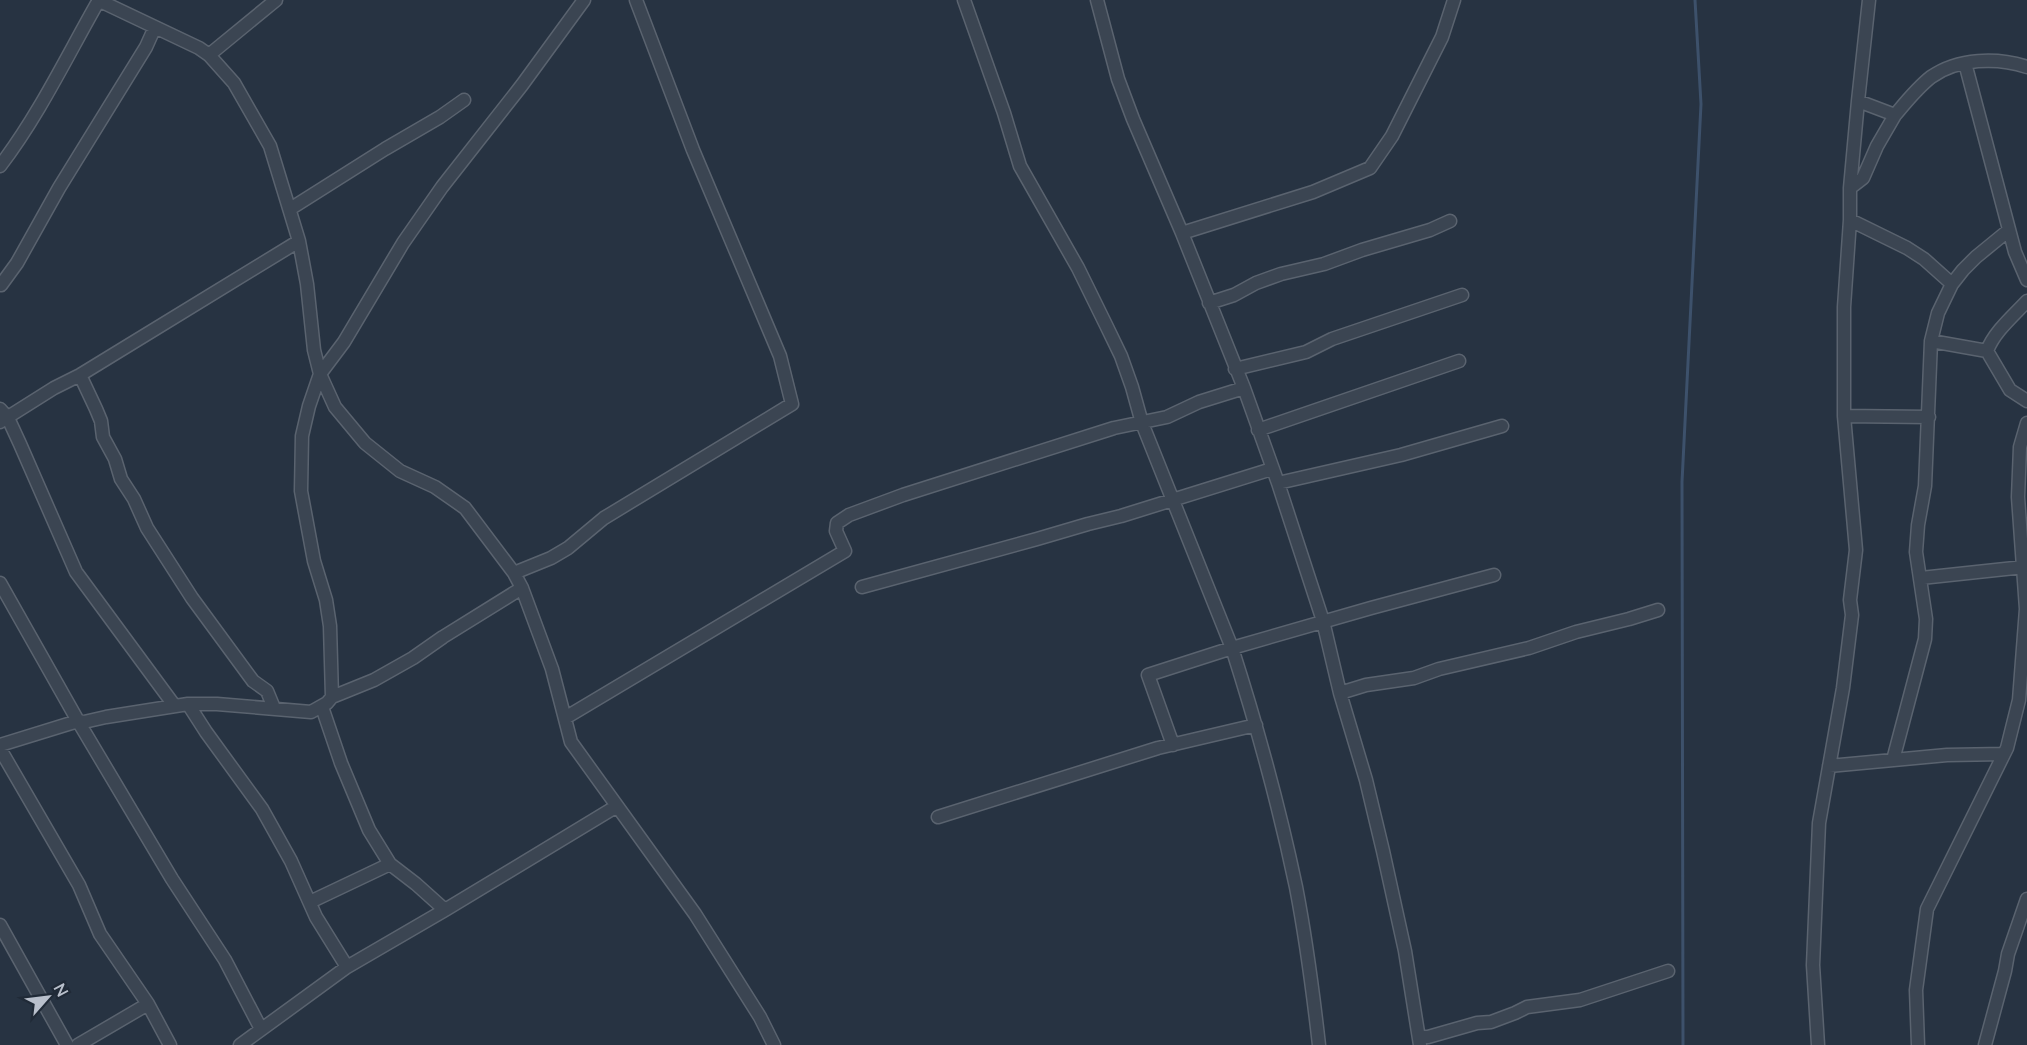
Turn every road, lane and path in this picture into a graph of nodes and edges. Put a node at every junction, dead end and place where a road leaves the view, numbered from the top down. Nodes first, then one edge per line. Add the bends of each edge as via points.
1 (99, 0) edge
2 (276, 0) edge
3 (584, 0) edge
4 (636, 0) edge
5 (964, 0) edge
6 (1097, 0) edge
7 (1454, 0) edge
8 (1869, 0) edge
9 (155, 27) junction
10 (208, 55) junction
11 (1965, 63) junction
12 (2027, 67) edge
13 (464, 100) dead end
14 (1858, 101) junction
15 (1895, 115) junction
16 (0, 166) edge
17 (1850, 188) junction
18 (290, 209) junction
19 (1850, 220) junction
20 (1450, 221) dead end
21 (2009, 230) junction
22 (1182, 233) junction
23 (299, 241) junction
24 (2027, 280) edge
25 (1952, 284) junction
26 (1, 285) edge
27 (1462, 295) dead end
28 (2027, 301) edge
29 (1209, 303) junction
30 (1931, 341) junction
31 (1987, 351) junction
32 (1459, 361) dead end
33 (1235, 369) junction
34 (320, 374) junction
35 (80, 375) junction
36 (1244, 388) junction
37 (2027, 401) edge
38 (3, 416) edge
39 (1844, 416) junction
40 (1929, 417) junction
41 (1142, 423) junction
42 (2027, 423) edge
43 (1503, 426) dead end
44 (1258, 430) junction
45 (1272, 469) junction
46 (1278, 483) junction
47 (1173, 500) junction
48 (2024, 567) junction
49 (514, 573) junction
50 (1494, 575) dead end
51 (1921, 578) junction
52 (0, 583) edge
53 (862, 587) dead end
54 (522, 588) junction
55 (2026, 609) edge
56 (1658, 610) dead end
57 (1323, 621) junction
58 (1232, 648) junction
59 (1340, 693) junction
60 (332, 697) junction
61 (188, 704) junction
62 (174, 705) junction
63 (322, 707) junction
64 (274, 708) junction
65 (565, 718) junction
66 (78, 721) junction
67 (1256, 725) junction
68 (1173, 745) junction
69 (0, 747) edge
70 (2004, 754) junction
71 (1893, 760) junction
72 (1829, 766) junction
73 (617, 806) junction
74 (938, 817) dead end
75 (390, 864) junction
76 (2027, 899) edge
77 (310, 902) junction
78 (445, 910) junction
79 (0, 925) edge
80 (347, 967) junction
81 (1668, 971) dead end
82 (148, 1004) junction
83 (261, 1029) junction
84 (1420, 1041) edge
85 (67, 1045) edge
86 (78, 1045) edge
87 (170, 1045) edge
88 (240, 1045) edge
89 (774, 1045) edge
90 (1319, 1045) edge
91 (1818, 1045) edge
92 (1918, 1045) edge
93 (1985, 1045) edge

1 - 9 street
1 - 16 street via 43,100
2 - 10 street
3 - 34 street via 442,187
4 - 49 street via 693,150 780,356 792,404 604,518 568,548
5 - 41 street via 1020,166 1111,335
6 - 22 street via 1118,79
7 - 22 street via 1442,37 1392,136 1370,168 1313,192
8 - 14 street
9 - 10 street
9 - 26 street
10 - 18 street via 234,83 270,146
11 - 12 street via 1991,60
11 - 15 street via 1931,77
11 - 21 street
13 - 18 street
14 - 15 street
14 - 17 street
15 - 17 street via 1863,178
17 - 19 street
18 - 23 street
19 - 25 street via 1907,248
19 - 39 street via 1844,307
20 - 29 street via 1324,264 1281,274
21 - 24 street
21 - 25 street via 1976,257
22 - 29 street
23 - 34 street
23 - 35 street
25 - 30 street via 1938,313
27 - 33 street via 1332,339 1306,352
28 - 31 street
29 - 33 street
30 - 31 street
30 - 40 street
31 - 37 street via 2010,390
32 - 44 street
33 - 36 street
34 - 49 street via 335,407 365,443 400,471 435,487 465,508
34 - 60 street via 302,436 301,491 329,617
35 - 38 street
35 - 64 street via 101,421 103,437 147,528 209,622 253,681 267,691
36 - 41 street
36 - 44 street
38 - 62 street via 76,572
39 - 40 street
39 - 72 street via 1856,550 1852,615
40 - 51 street via 1916,552
41 - 47 street
41 - 65 street via 1114,428 849,515 837,523 836,531 845,551
42 - 48 street via 2020,447 2018,497
43 - 46 street via 1401,456
44 - 45 street
45 - 46 street
45 - 47 street
46 - 57 street
47 - 53 street
47 - 58 street
48 - 51 street
48 - 55 street
49 - 54 street
50 - 57 street
51 - 71 street via 1925,639
52 - 66 street
54 - 60 street via 374,680
54 - 65 street via 552,669
55 - 70 street via 2019,700
56 - 59 street via 1530,648
57 - 58 street
57 - 59 street
58 - 67 street
58 - 68 street via 1148,675
59 - 84 street via 1383,851
60 - 63 street
61 - 62 street
61 - 64 street
61 - 77 street via 262,809
62 - 66 street
63 - 64 street via 302,713
63 - 75 street via 355,799
65 - 73 street via 571,742
66 - 69 street
66 - 83 street via 225,960
67 - 68 street
67 - 90 street via 1296,886
68 - 74 street
69 - 82 street via 79,885 100,934
70 - 71 street
70 - 92 street via 1927,909 1916,990
71 - 72 street
72 - 91 street via 1819,823 1813,964
73 - 78 street
73 - 89 street via 695,914
75 - 77 street
75 - 78 street
76 - 93 street via 2008,954
77 - 80 street
78 - 80 street
79 - 85 street
80 - 83 street
81 - 84 street via 1580,1000 1527,1007 1491,1022
82 - 86 street
82 - 87 street
83 - 88 street

